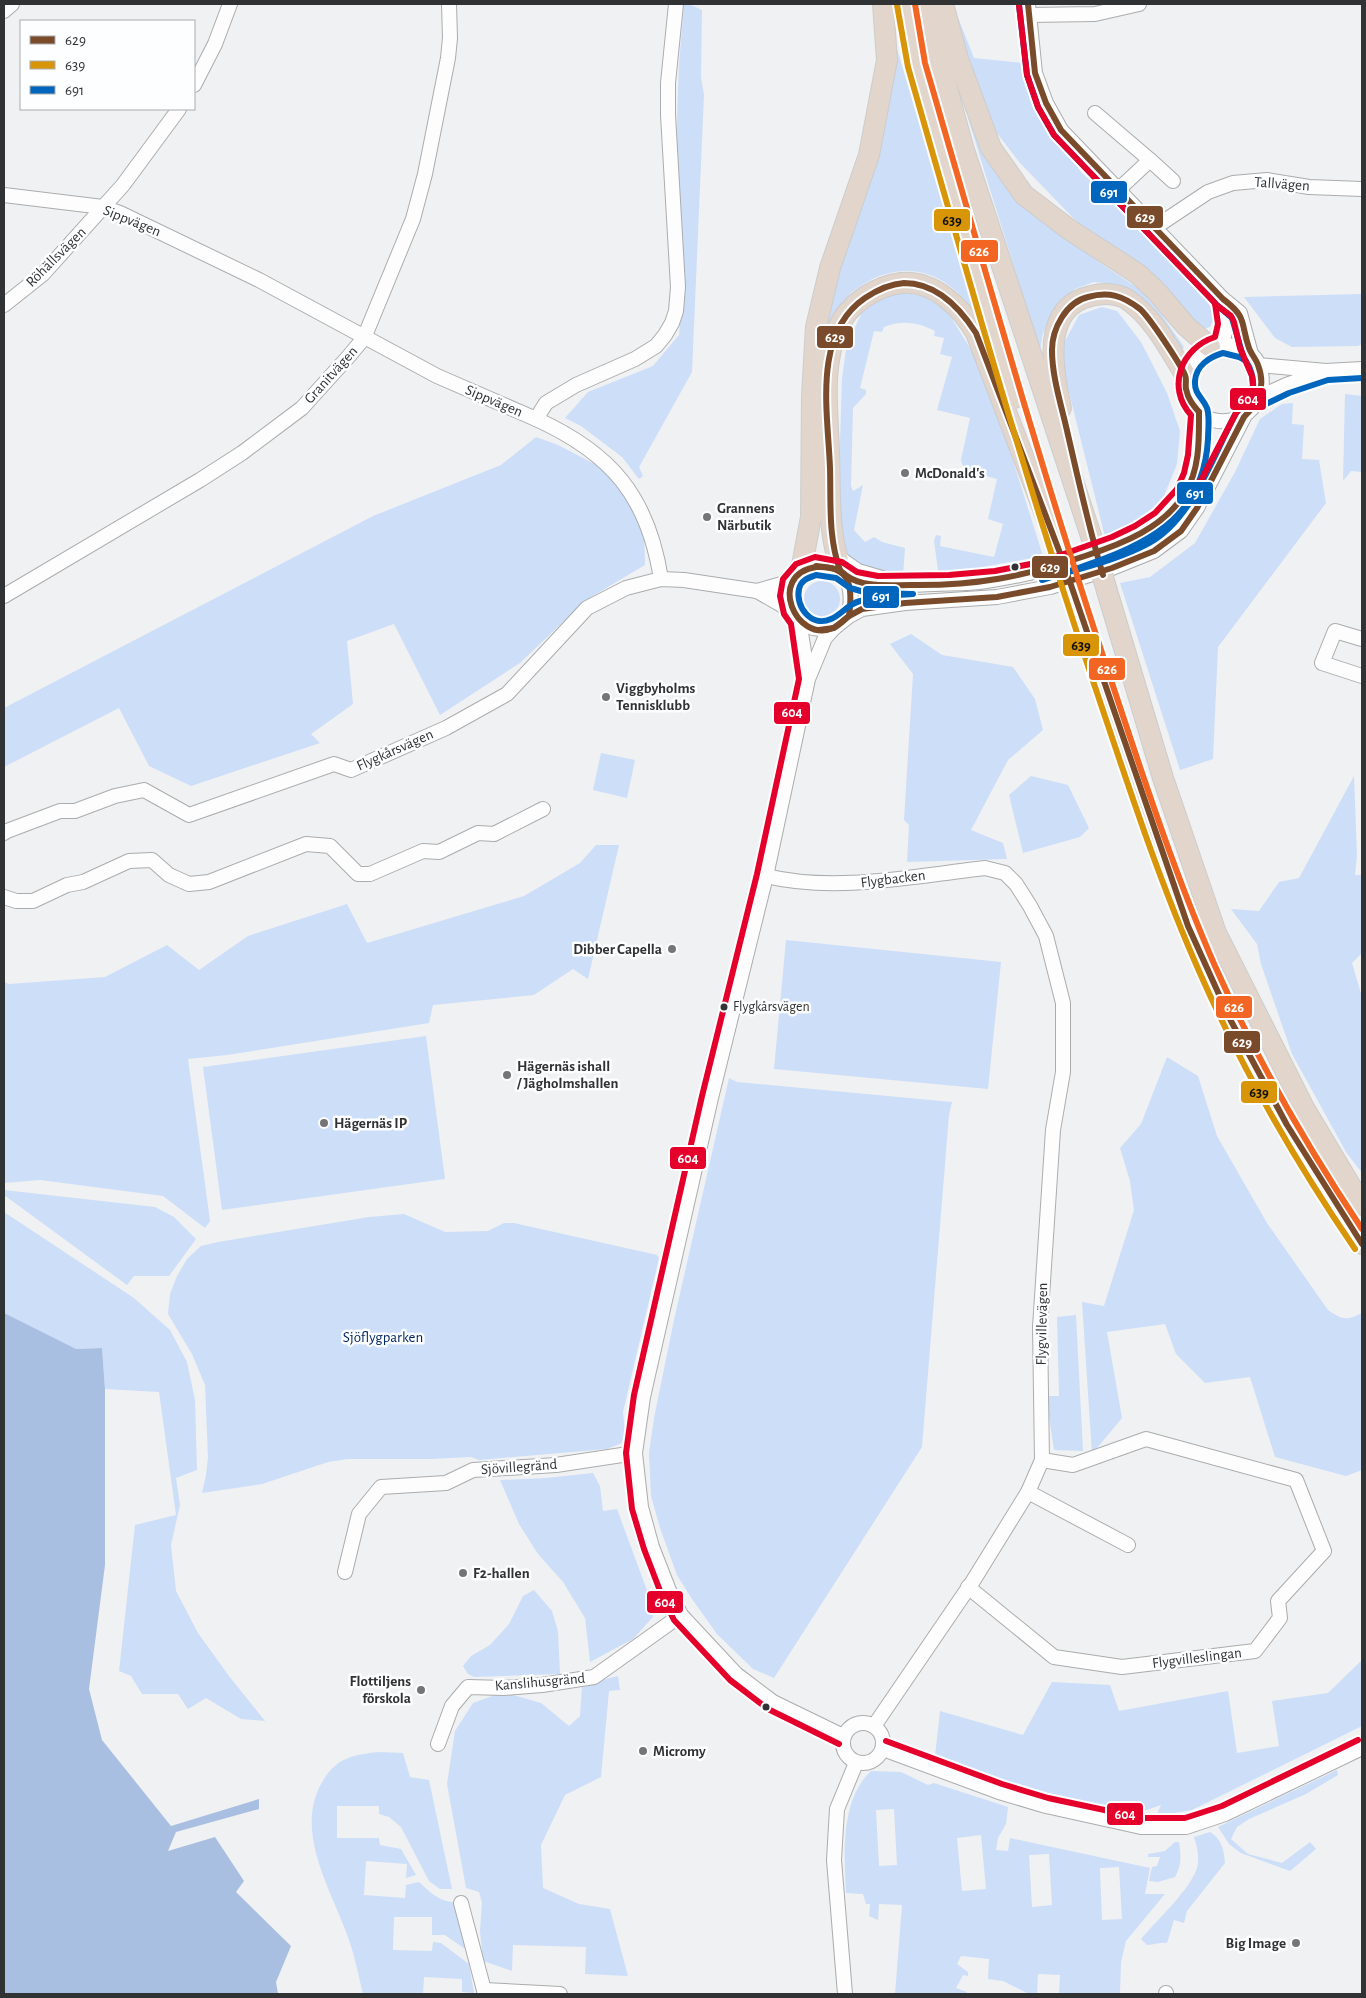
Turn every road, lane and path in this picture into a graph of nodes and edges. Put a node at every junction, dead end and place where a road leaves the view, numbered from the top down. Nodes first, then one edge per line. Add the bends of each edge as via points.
1 (12, 4) edge
2 (230, 4) edge
3 (449, 4) edge
4 (676, 4) edge
5 (883, 4) edge
6 (906, 4) edge
7 (924, 4) edge
8 (943, 4) edge
9 (1139, 4) edge
10 (1029, 9) edge
11 (4, 11) edge
12 (195, 82) edge
13 (177, 110) edge
14 (1094, 113) dead end
15 (1150, 160) junction
16 (1173, 181) dead end
17 (1362, 189) edge
18 (1118, 190) junction
19 (4, 195) edge
20 (103, 208) junction
21 (1154, 228) junction
22 (1223, 299) junction
23 (4, 306) edge
24 (364, 338) junction
25 (1216, 346) junction
26 (1255, 360) junction
27 (1362, 369) edge
28 (1326, 370) junction
29 (1186, 376) junction
30 (1260, 397) junction
31 (1199, 412) junction
32 (1244, 417) junction
33 (536, 419) junction
34 (1092, 539) junction
35 (1060, 553) junction
36 (842, 568) junction
37 (796, 576) junction
38 (661, 579) junction
39 (905, 585) junction
40 (757, 591) junction
41 (4, 596) edge
42 (796, 616) junction
43 (849, 616) junction
44 (834, 628) junction
45 (1361, 636) edge
46 (1362, 676) edge
47 (808, 679) junction
48 (544, 810) dead end
49 (4, 833) edge
50 (766, 876) junction
51 (1016, 884) joint
52 (4, 897) edge
53 (1362, 1205) edge
54 (1362, 1244) edge
55 (635, 1453) junction
56 (1042, 1460) junction
57 (1028, 1492) junction
58 (1128, 1545) dead end
59 (345, 1572) dead end
60 (968, 1587) junction
61 (681, 1615) junction
62 (874, 1726) junction
63 (843, 1736) junction
64 (438, 1744) dead end
65 (1362, 1748) edge
66 (883, 1749) junction
67 (856, 1763) junction
68 (462, 1903) dead end
69 (485, 1992) edge
70 (560, 1994) edge
71 (845, 1994) edge

1 - 11 street
2 - 12 street via 215,44
3 - 24 street, Granitvägen via 448,58 422,184 413,219
4 - 33 street, Sippvägen via 668,114 678,287 676,311 656,346 546,403
5 - 37 highway via 887,60 869,155 830,268 816,327 811,517
6 - 35 highway via 916,65
7 - 34 highway via 963,146
8 - 25 highway via 958,59 991,148 1024,195 1070,230 1138,274 1186,326
9 - 10 street via 1095,14
10 - 18 street via 1035,73 1046,103 1061,130
13 - 20 street, Röhällsvägen via 142,162
14 - 15 street
15 - 16 street
15 - 18 street
17 - 21 street, Tallvägen via 1309,187 1267,180 1233,183 1208,192
18 - 21 street
19 - 20 street, Sippvägen
20 - 23 street, Röhällsvägen via 43,274
20 - 24 street, Sippvägen via 232,266
21 - 22 street
22 - 25 street via 1227,324
22 - 26 street via 1240,313
24 - 33 street, Sippvägen via 437,376
24 - 41 street, Granitvägen via 302,408 242,453
25 - 26 street via 1235,346
25 - 29 street via 1194,358
26 - 28 street
26 - 30 street via 1263,385
27 - 28 street
28 - 30 street
29 - 31 street via 1190,402
29 - 34 highway via 1152,323 1126,298 1102,293 1082,298 1066,310 1052,348 1055,378
30 - 32 street
31 - 32 street via 1212,420 1228,422
31 - 39 street via 1198,455 1190,484 1178,503 1150,529 1108,548 1027,574 984,582
32 - 43 street via 1192,516 1181,531 1154,551 1050,587 997,597 882,606 862,609
33 - 38 street via 563,431 595,452 618,474 648,525
34 - 53 highway, bridge via 1163,778 1216,933 1304,1108
35 - 36 highway via 976,333 966,316 951,301 932,289 909,282 872,293 854,306 838,328 832,348 828,392 832,530
35 - 54 highway, bridge via 1188,926 1231,1021 1287,1125
36 - 37 street via 815,566
36 - 39 street
36 - 39 street via 858,583
36 - 43 street via 851,592
37 - 40 street, Flygkårsvägen
37 - 42 street via 789,594
38 - 40 street, Flygkårsvägen
38 - 49 street, Flygkårsvägen via 626,588 587,608 506,694 446,728 351,770 334,764 189,815 144,790 115,796 75,811 60,811
40 - 42 street, Flygkårsvägen
42 - 44 street via 806,625 820,630
42 - 47 street
43 - 44 street
44 - 47 street via 825,638
45 - 46 street via 1335,631 1322,664
47 - 50 street
48 - 52 street via 494,834 478,833 439,852 423,851 370,874 358,874 330,846 306,844 209,882 189,884 152,860 129,861 33,901
50 - 51 street, Flygbacken via 788,881 854,883 985,868 1005,874
50 - 55 street via 711,1098 643,1397
51 - 56 street, Flygvillevägen via 1046,936 1063,1003 1063,1072 1053,1130 1040,1326
55 - 59 street, Sjövillegränd via 556,1465 473,1470 446,1483 382,1488 359,1514
55 - 61 street via 641,1507 652,1547
56 - 57 street, Flygvillevägen
56 - 60 street, Flygvilleslingan via 1073,1465 1146,1439 1296,1480 1324,1551 1278,1601 1280,1618 1255,1651 1122,1667 1054,1657
57 - 58 street
57 - 60 street, Flygvillevägen
60 - 62 street, Flygvillevägen
61 - 63 street via 736,1674 773,1702
61 - 64 street, Kanslihusgränd via 594,1677 504,1688 468,1687 452,1706
62 - 63 street via 856,1724
62 - 66 street via 882,1736
63 - 67 street via 845,1754
65 - 66 street via 1225,1814 1186,1826 1141,1827 999,1792
66 - 67 street via 869,1763
67 - 71 street via 837,1809 834,1860
68 - 69 street
69 - 70 street

